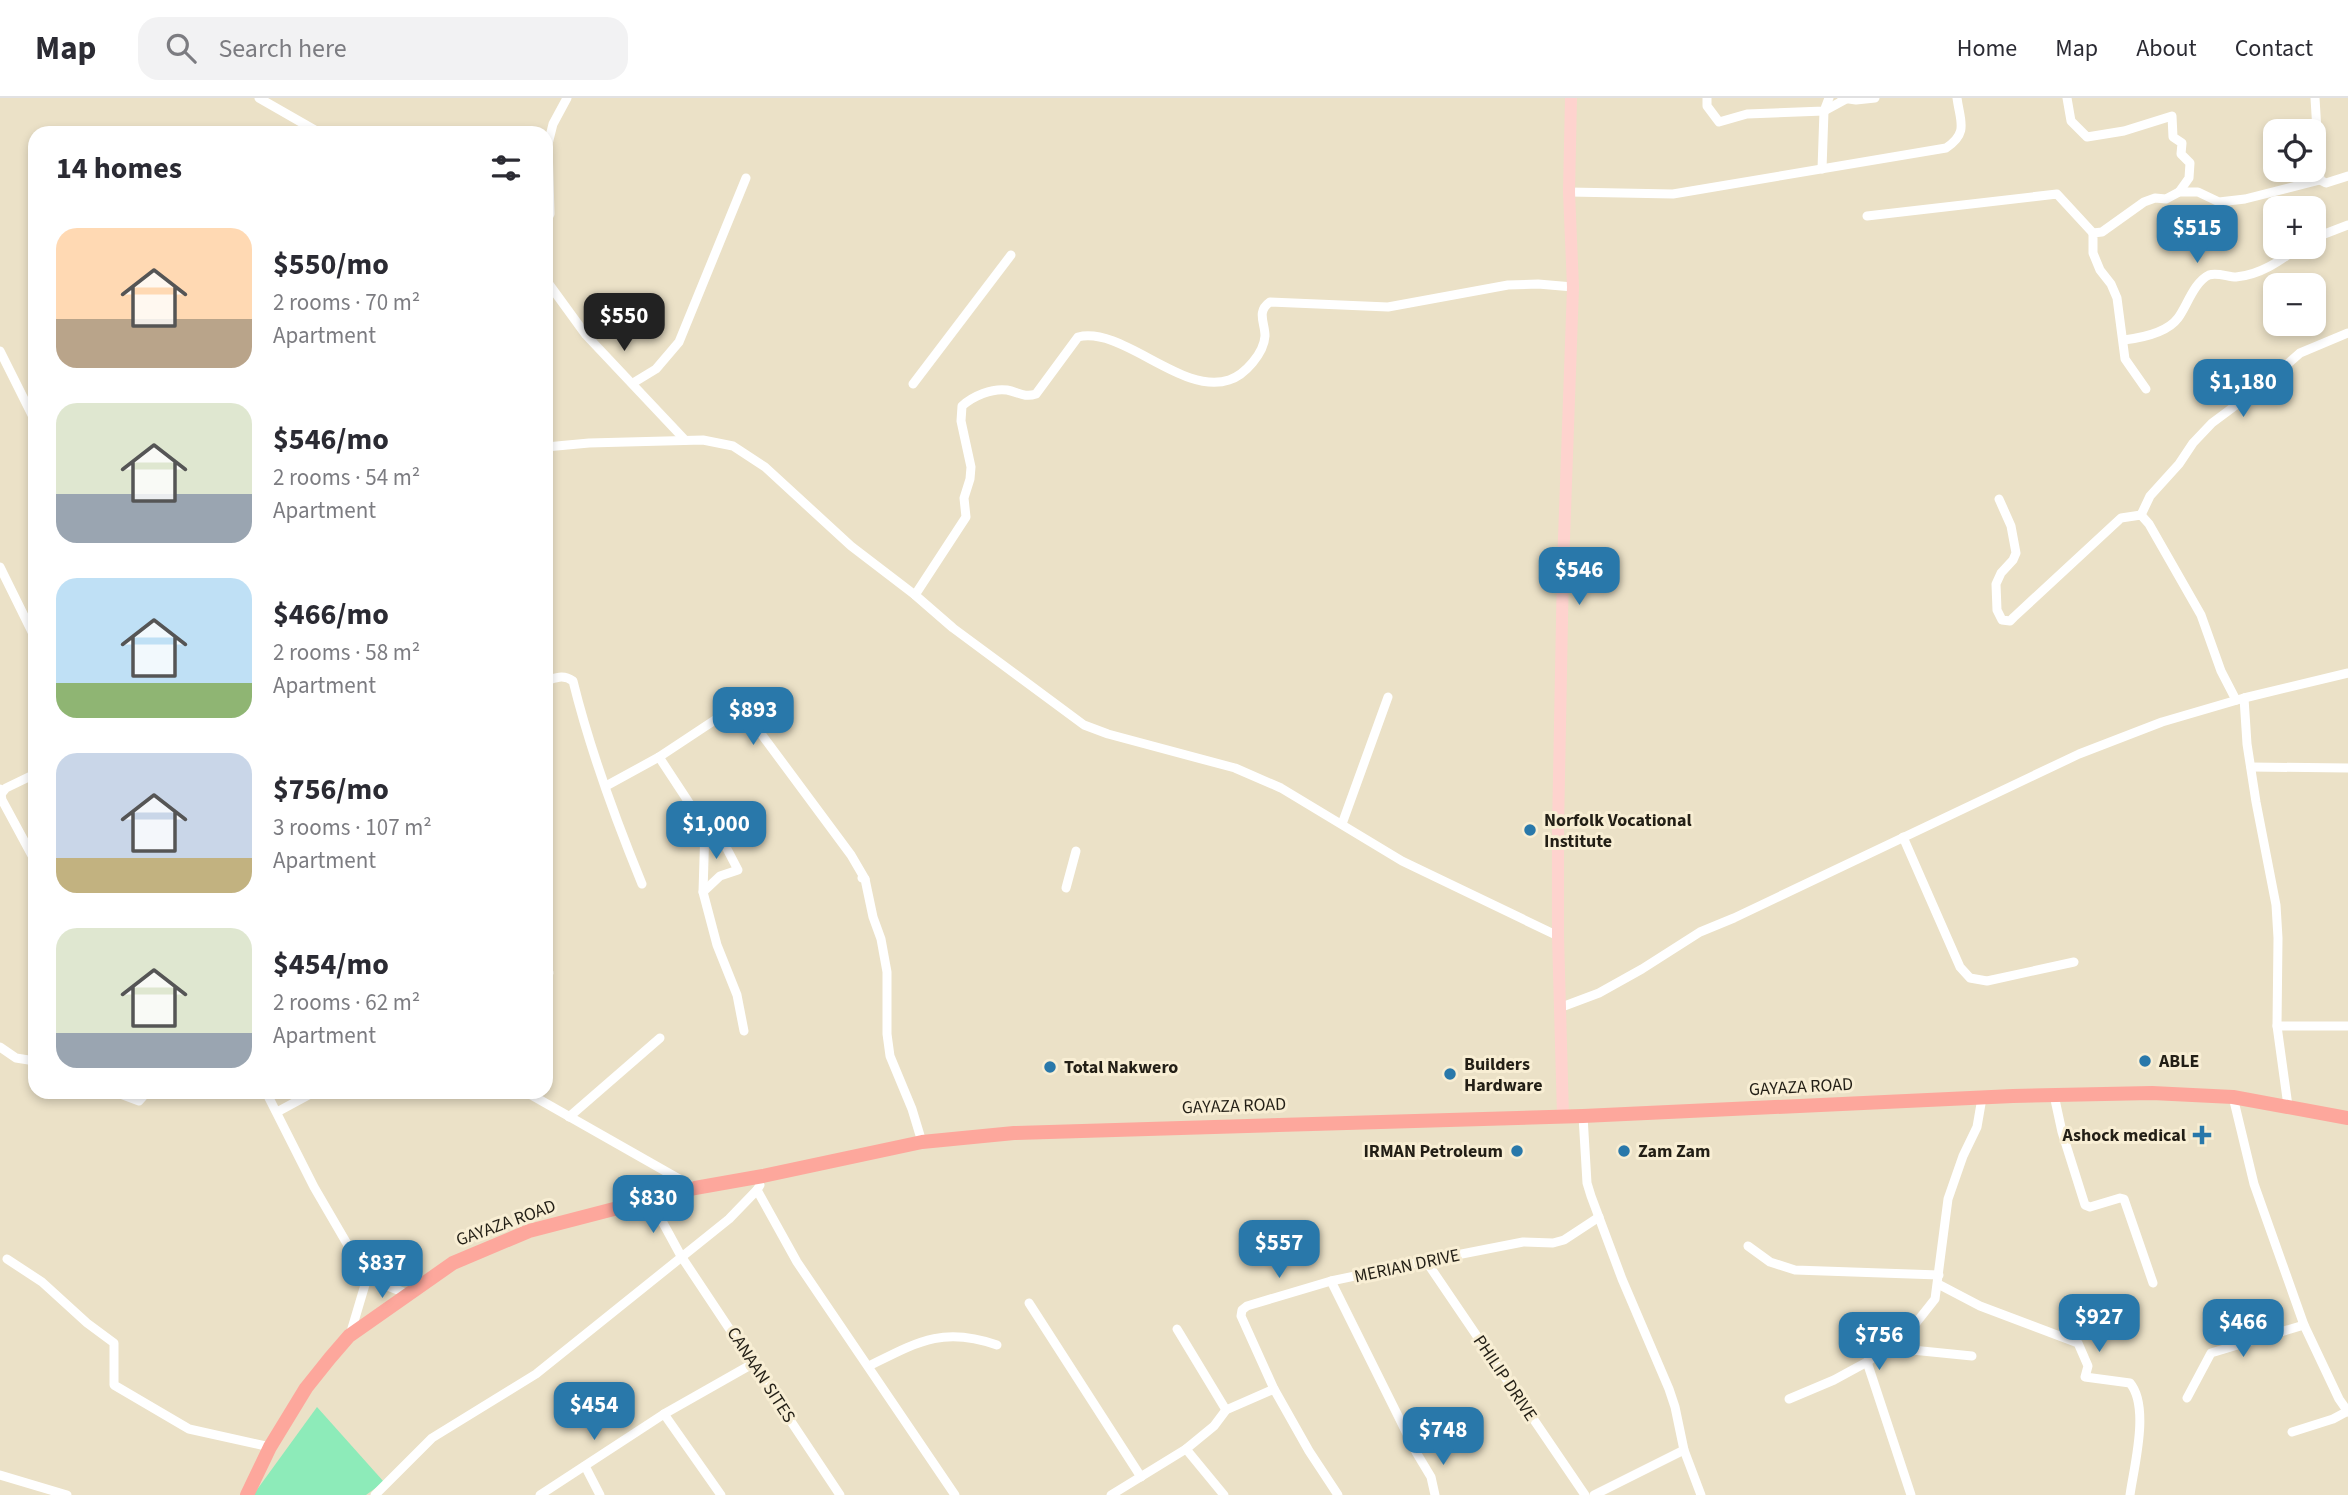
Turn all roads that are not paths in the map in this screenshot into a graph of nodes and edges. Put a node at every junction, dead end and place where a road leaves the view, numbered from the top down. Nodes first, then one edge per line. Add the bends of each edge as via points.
1 (259, 98) edge
2 (567, 98) edge
3 (1571, 98) edge
4 (1707, 98) edge
5 (1829, 98) edge
6 (1840, 98) edge
7 (1875, 98) edge
8 (1957, 98) edge
9 (2067, 98) edge
10 (2315, 98) edge
11 (1846, 99) edge
12 (1824, 111) junction
13 (2316, 119) edge
14 (308, 126) edge
15 (552, 126) edge
16 (1822, 169) junction
17 (2348, 176) edge
18 (746, 178) dead end
19 (2312, 182) edge
20 (2324, 182) edge
21 (1569, 192) junction
22 (2179, 192) junction
23 (1867, 216) dead end
24 (2348, 225) edge
25 (2093, 233) junction
26 (2326, 233) edge
27 (1011, 255) dead end
28 (2282, 259) edge
29 (1573, 286) junction
30 (553, 290) edge
31 (2348, 333) edge
32 (2124, 340) junction
33 (0, 351) edge
34 (633, 383) junction
35 (913, 384) dead end
36 (2146, 389) dead end
37 (28, 407) edge
38 (685, 440) junction
39 (553, 446) edge
40 (1999, 499) dead end
41 (2141, 515) junction
42 (1, 571) edge
43 (915, 595) junction
44 (28, 624) edge
45 (2348, 673) edge
46 (553, 678) edge
47 (1388, 697) dead end
48 (2240, 699) junction
49 (659, 757) junction
50 (2251, 767) junction
51 (2348, 768) edge
52 (28, 777) edge
53 (606, 786) junction
54 (1, 791) edge
55 (1342, 824) junction
56 (705, 827) junction
57 (1903, 836) junction
58 (28, 847) edge
59 (1076, 851) dead end
60 (642, 884) dead end
61 (1066, 888) dead end
62 (703, 892) junction
63 (1558, 936) junction
64 (2074, 962) dead end
65 (1559, 1008) junction
66 (2277, 1026) junction
67 (2348, 1026) edge
68 (744, 1031) dead end
69 (660, 1038) dead end
70 (0, 1047) edge
71 (28, 1060) edge
72 (2054, 1095) junction
73 (2233, 1097) junction
74 (1982, 1098) junction
75 (270, 1099) edge
76 (301, 1099) edge
77 (538, 1099) edge
78 (2288, 1106) junction
79 (277, 1112) junction
80 (1563, 1116) junction
81 (1583, 1116) junction
82 (569, 1117) junction
83 (2348, 1118) edge
84 (922, 1142) junction
85 (760, 1183) junction
86 (695, 1188) junction
87 (650, 1199) junction
88 (1599, 1217) junction
89 (1748, 1245) dead end
90 (681, 1256) junction
91 (7, 1259) dead end
92 (1426, 1261) junction
93 (367, 1278) junction
94 (1938, 1279) junction
95 (1331, 1282) junction
96 (2153, 1283) dead end
97 (408, 1294) junction
98 (1029, 1303) dead end
99 (2304, 1325) junction
100 (1177, 1329) dead end
101 (349, 1336) junction
102 (996, 1345) dead end
103 (1902, 1349) junction
104 (1972, 1356) dead end
105 (1867, 1362) junction
106 (754, 1363) junction
107 (869, 1366) junction
108 (1274, 1390) junction
109 (2187, 1398) dead end
110 (1789, 1399) dead end
111 (1226, 1410) junction
112 (2348, 1412) edge
113 (664, 1413) junction
114 (2292, 1432) dead end
115 (270, 1447) junction
116 (1186, 1449) junction
117 (1684, 1451) junction
118 (584, 1466) junction
119 (0, 1475) edge
120 (1141, 1477) junction
121 (66, 1495) edge
122 (247, 1495) edge
123 (375, 1495) edge
124 (540, 1495) edge
125 (600, 1495) edge
126 (721, 1495) edge
127 (840, 1495) edge
128 (955, 1495) edge
129 (1111, 1495) edge
130 (1224, 1495) edge
131 (1338, 1495) edge
132 (1435, 1495) edge
133 (1585, 1495) edge
134 (1594, 1495) edge
135 (1701, 1495) edge
136 (1911, 1495) edge
137 (2130, 1495) edge

1 - 14 street
2 - 15 street
3 - 21 street
4 - 12 street via 1707,106 1719,122 1747,114
5 - 12 street
6 - 11 street
7 - 11 street
8 - 16 street via 1961,133 1946,148
9 - 22 street via 2071,121 2087,137 2172,116 2173,137 2182,143 2181,154 2190,163 2189,178
10 - 13 street
11 - 12 street
12 - 16 street
16 - 21 street via 1673,194
17 - 20 street
18 - 34 street via 679,342 656,369
19 - 22 street via 2219,202 2197,192
21 - 29 street
22 - 25 street via 2144,202 2102,232
23 - 25 street via 2057,194
24 - 26 street
25 - 32 street via 2093,253 2117,298
27 - 35 street
28 - 32 street via 2252,274 2207,276 2176,321 2137,339
29 - 43 street via 1508,285 1388,307 1270,302 1262,314 1265,337 1256,357 1236,377 1219,382 1198,379 1107,339 1078,337 1036,394 1002,390 962,406 971,467 964,498 966,517
29 - 63 street via 1563,567
30 - 34 street via 586,335
31 - 41 street via 2300,353 2212,423 2150,496
32 - 36 street via 2125,359
33 - 37 street
34 - 38 street
38 - 39 street
38 - 43 street via 719,442 746,453 851,546
40 - 41 street via 2016,544 2013,560 1996,584 1999,617 2005,622 2121,518
41 - 48 street via 2201,615 2221,671
42 - 44 street
43 - 55 street via 1084,725 1245,772
45 - 48 street
46 - 53 street via 573,681
47 - 55 street
48 - 50 street
48 - 57 street via 2079,754
49 - 53 street
49 - 56 street
49 - 84 street via 730,710 745,712 851,855 881,939 890,1056
50 - 51 street
50 - 66 street via 2276,905
52 - 54 street
53 - 60 street
54 - 58 street
55 - 63 street via 1402,861
56 - 62 street
56 - 62 street via 726,848 738,870 720,876
57 - 64 street via 1960,967 1970,978 1987,981
57 - 65 street via 1700,932 1599,993
59 - 61 street
62 - 68 street
63 - 65 street
65 - 80 street
66 - 67 street
66 - 78 street
69 - 82 street
70 - 71 street
72 - 73 main road, GAYAZA ROAD
72 - 74 main road, GAYAZA ROAD
72 - 96 street via 2085,1205 2124,1199
73 - 78 main road, GAYAZA ROAD
73 - 99 street via 2254,1184
74 - 81 main road, GAYAZA ROAD
74 - 94 street via 1977,1127 1948,1199
75 - 79 street
76 - 79 street
77 - 82 street
78 - 83 main road, GAYAZA ROAD
79 - 93 street
80 - 81 main road, GAYAZA ROAD
80 - 84 main road, GAYAZA ROAD via 1014,1133
81 - 88 street via 1587,1183
82 - 86 street
84 - 85 main road, GAYAZA ROAD
85 - 86 main road, GAYAZA ROAD
85 - 90 street via 729,1219
85 - 107 street via 797,1262
86 - 87 main road, GAYAZA ROAD
87 - 90 street, CANAAN SITES
87 - 97 main road, GAYAZA ROAD via 529,1231 453,1263
88 - 92 street, MERIAN DRIVE via 1553,1243 1523,1242
88 - 117 street via 1672,1398
89 - 94 street via 1770,1262 1794,1270
90 - 106 street, CANAAN SITES
90 - 123 street via 536,1374 432,1438
91 - 115 street via 42,1282 114,1343 114,1385 189,1429
92 - 95 street, MERIAN DRIVE
92 - 133 street, PHILIP DRIVE
93 - 97 street
93 - 101 street
94 - 103 street via 1935,1299
94 - 137 street via 1980,1306 2078,1343 2088,1366 2085,1377 2130,1383 2140,1416
95 - 108 street, MERIAN DRIVE via 1242,1310
95 - 132 street via 1431,1477
97 - 101 main road, GAYAZA ROAD
98 - 120 street
99 - 109 street via 2211,1353
99 - 112 street
100 - 111 street
101 - 115 main road, GAYAZA ROAD via 306,1388
102 - 107 street via 972,1336 937,1337
103 - 104 street
103 - 105 street via 1882,1350
105 - 110 street
105 - 136 street
106 - 113 street
106 - 127 street, CANAAN SITES
107 - 128 street
108 - 111 street
108 - 131 street
111 - 116 street
112 - 114 street
113 - 118 street
113 - 126 street
115 - 122 main road, GAYAZA ROAD
116 - 120 street
116 - 130 street
117 - 134 street
117 - 135 street
118 - 124 street
118 - 125 street
119 - 121 street
120 - 129 street

